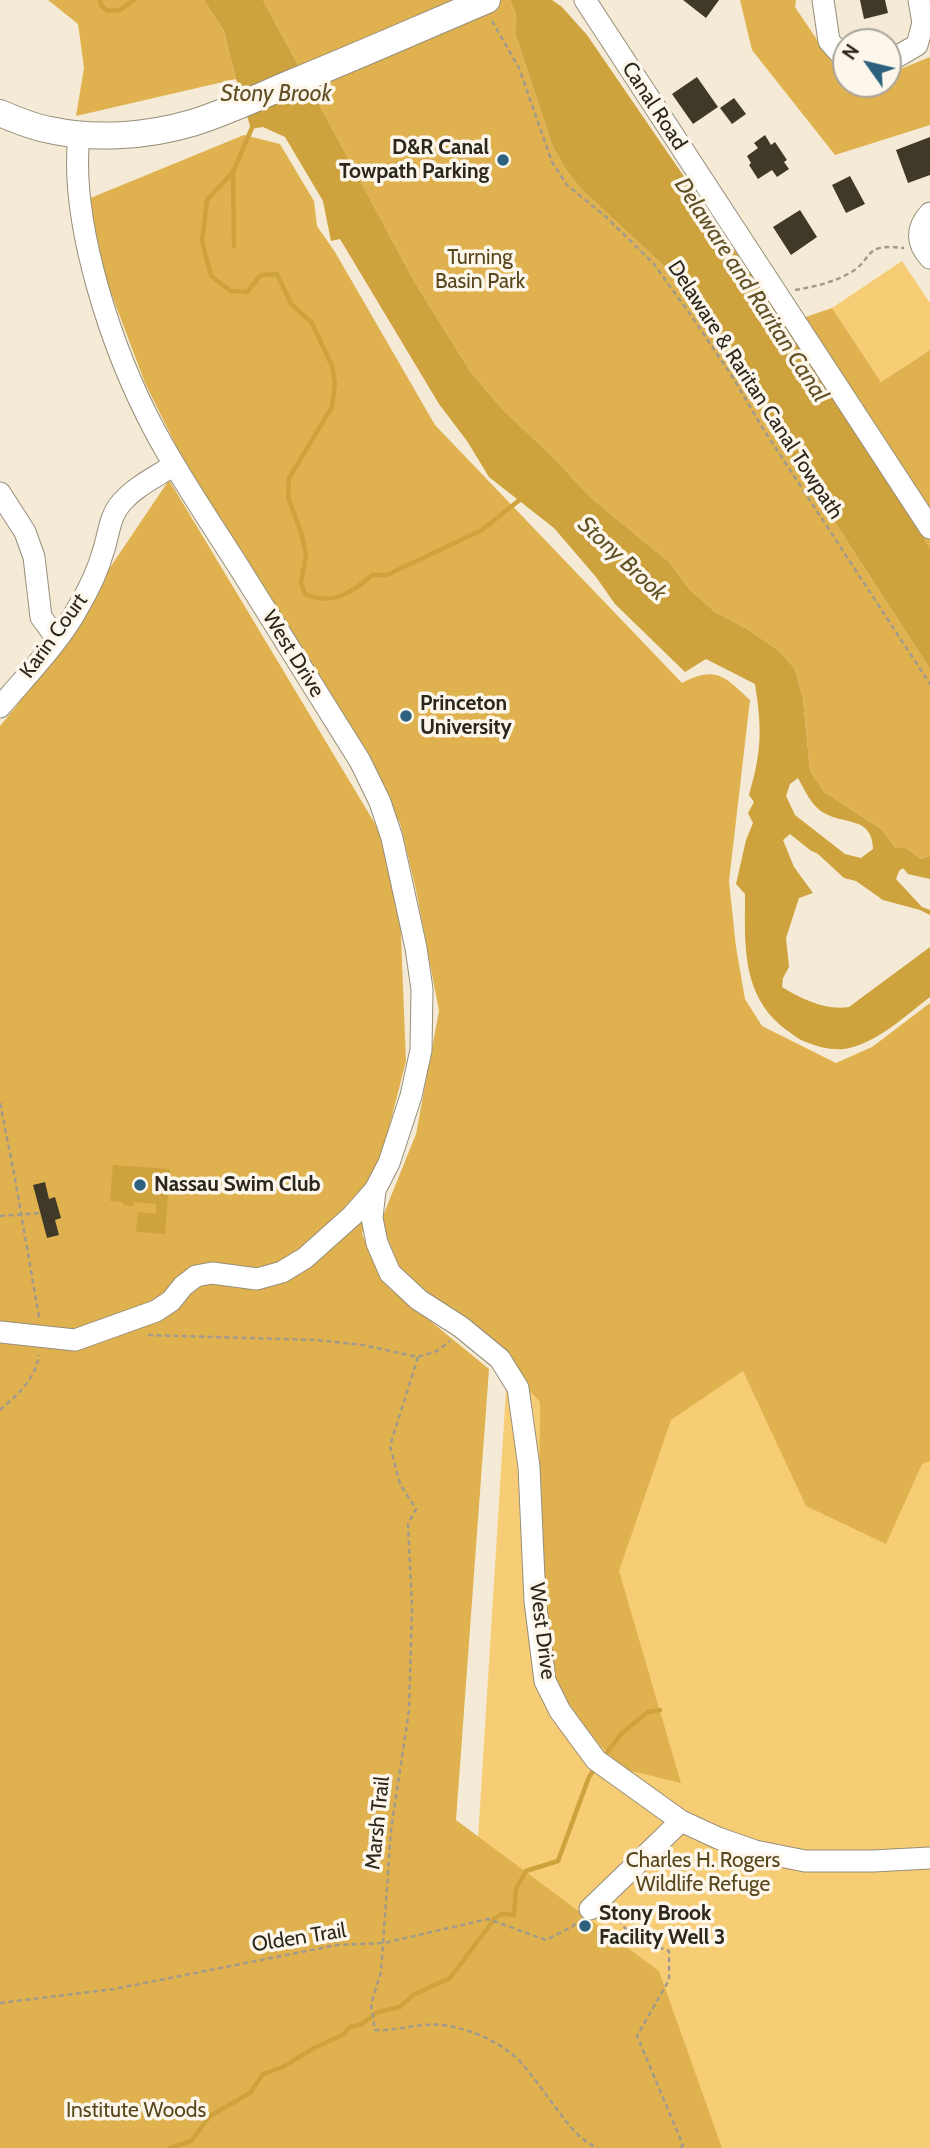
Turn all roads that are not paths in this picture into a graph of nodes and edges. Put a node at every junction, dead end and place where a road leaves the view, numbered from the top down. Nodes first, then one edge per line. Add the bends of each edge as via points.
1 (585, 0) edge
2 (823, 0) edge
3 (919, 0) edge
4 (488, 7) edge
5 (832, 44) edge
6 (902, 54) edge
7 (0, 113) edge
8 (79, 134) junction
9 (930, 213) edge
10 (926, 254) edge
11 (174, 466) junction
12 (0, 493) edge
13 (930, 528) edge
14 (57, 639) junction
15 (0, 707) edge
16 (375, 1190) junction
17 (0, 1332) edge
18 (681, 1821) junction
19 (930, 1858) edge
20 (595, 1903) road end

1 - 13 street, Canal Road
2 - 5 street
3 - 6 street via 923,23 917,46
4 - 8 main road via 195,122 147,133
7 - 8 main road via 48,130
8 - 11 street, West Drive via 76,166 81,211 103,305 137,393
9 - 10 street via 919,229
11 - 14 street, Karin Court via 120,504 93,579
11 - 16 street, West Drive via 360,761 392,838 422,989 421,1050 389,1163
12 - 14 street via 25,532 34,557 41,617
14 - 15 street, Karin Court
16 - 17 street, West Drive via 352,1216 282,1272 257,1279 212,1273 196,1276 156,1311 75,1340
16 - 18 street, West Drive via 372,1218 390,1273 500,1359 518,1388 529,1467 535,1601 545,1681 560,1711 600,1762
18 - 19 street, West Drive via 755,1851 805,1861
18 - 20 street

